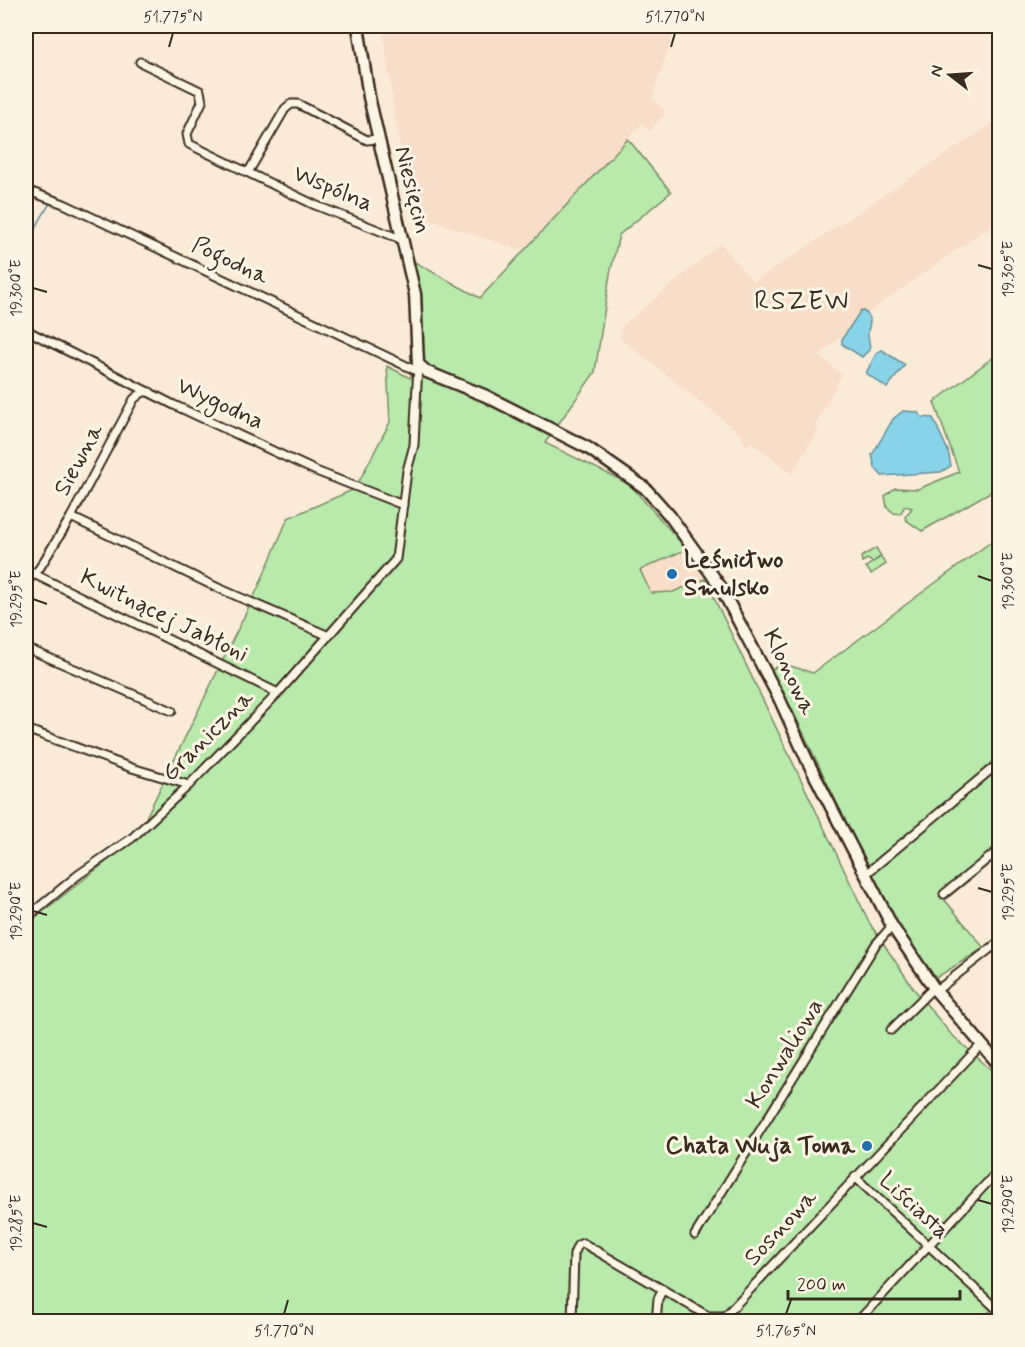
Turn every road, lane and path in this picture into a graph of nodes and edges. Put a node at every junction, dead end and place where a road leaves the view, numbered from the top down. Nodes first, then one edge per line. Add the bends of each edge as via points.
1 (358, 26) edge
2 (140, 62) dead end
3 (378, 139) junction
4 (249, 171) junction
5 (26, 189) edge
6 (403, 240) junction
7 (26, 330) edge
8 (418, 368) junction
9 (150, 392) junction
10 (403, 505) junction
11 (71, 517) junction
12 (32, 573) junction
13 (26, 582) edge
14 (329, 636) junction
15 (26, 648) edge
16 (278, 693) junction
17 (172, 711) dead end
18 (26, 729) edge
19 (999, 762) edge
20 (189, 785) junction
21 (999, 849) edge
22 (867, 873) junction
23 (944, 894) dead end
24 (26, 918) edge
25 (892, 926) junction
26 (999, 941) edge
27 (935, 990) junction
28 (891, 1030) dead end
29 (981, 1045) junction
30 (999, 1066) edge
31 (999, 1168) edge
32 (855, 1177) junction
33 (695, 1235) dead end
34 (927, 1246) junction
35 (663, 1289) junction
36 (999, 1314) edge
37 (572, 1322) edge
38 (657, 1322) edge
39 (857, 1322) edge
40 (993, 1322) edge

1 - 3 street, Niesięcin
2 - 4 street, Wspólna via 200,91 202,102 187,134 189,144
3 - 4 street via 367,140 291,104
3 - 6 street, Niesięcin
4 - 6 street, Wspólna via 315,205
5 - 8 street, Pogodna
6 - 8 street, Niesięcin via 418,315
7 - 9 street, Wygodna
8 - 10 street via 414,444
8 - 22 street, Klonowa via 572,438 637,481 658,502 720,586
9 - 10 street, Wygodna via 316,471
9 - 11 street, Siewna via 134,399
10 - 14 street, Graniczna via 396,559
11 - 12 street, Siewna via 39,569
11 - 14 street
12 - 13 street, Siewna
12 - 16 street, Kwitnącej Jabłoni
14 - 16 street, Graniczna
15 - 17 street
16 - 20 street, Graniczna
18 - 20 street
19 - 22 street
20 - 24 street, Graniczna via 132,838 78,874
21 - 23 street
22 - 25 street, Klonowa
25 - 27 street, Klonowa
25 - 33 street, Konwaliowa via 876,944
26 - 27 street
27 - 28 street
27 - 29 street, Klonowa
29 - 30 street, Klonowa
29 - 32 street, Sosnowa
31 - 34 street
32 - 34 street, Liściasta
32 - 35 street, Sosnowa via 725,1316 708,1316
34 - 36 street, Liściasta
34 - 39 street
35 - 37 street, Sosnowa via 591,1245 578,1245 574,1254
35 - 38 street via 657,1299
36 - 40 street

